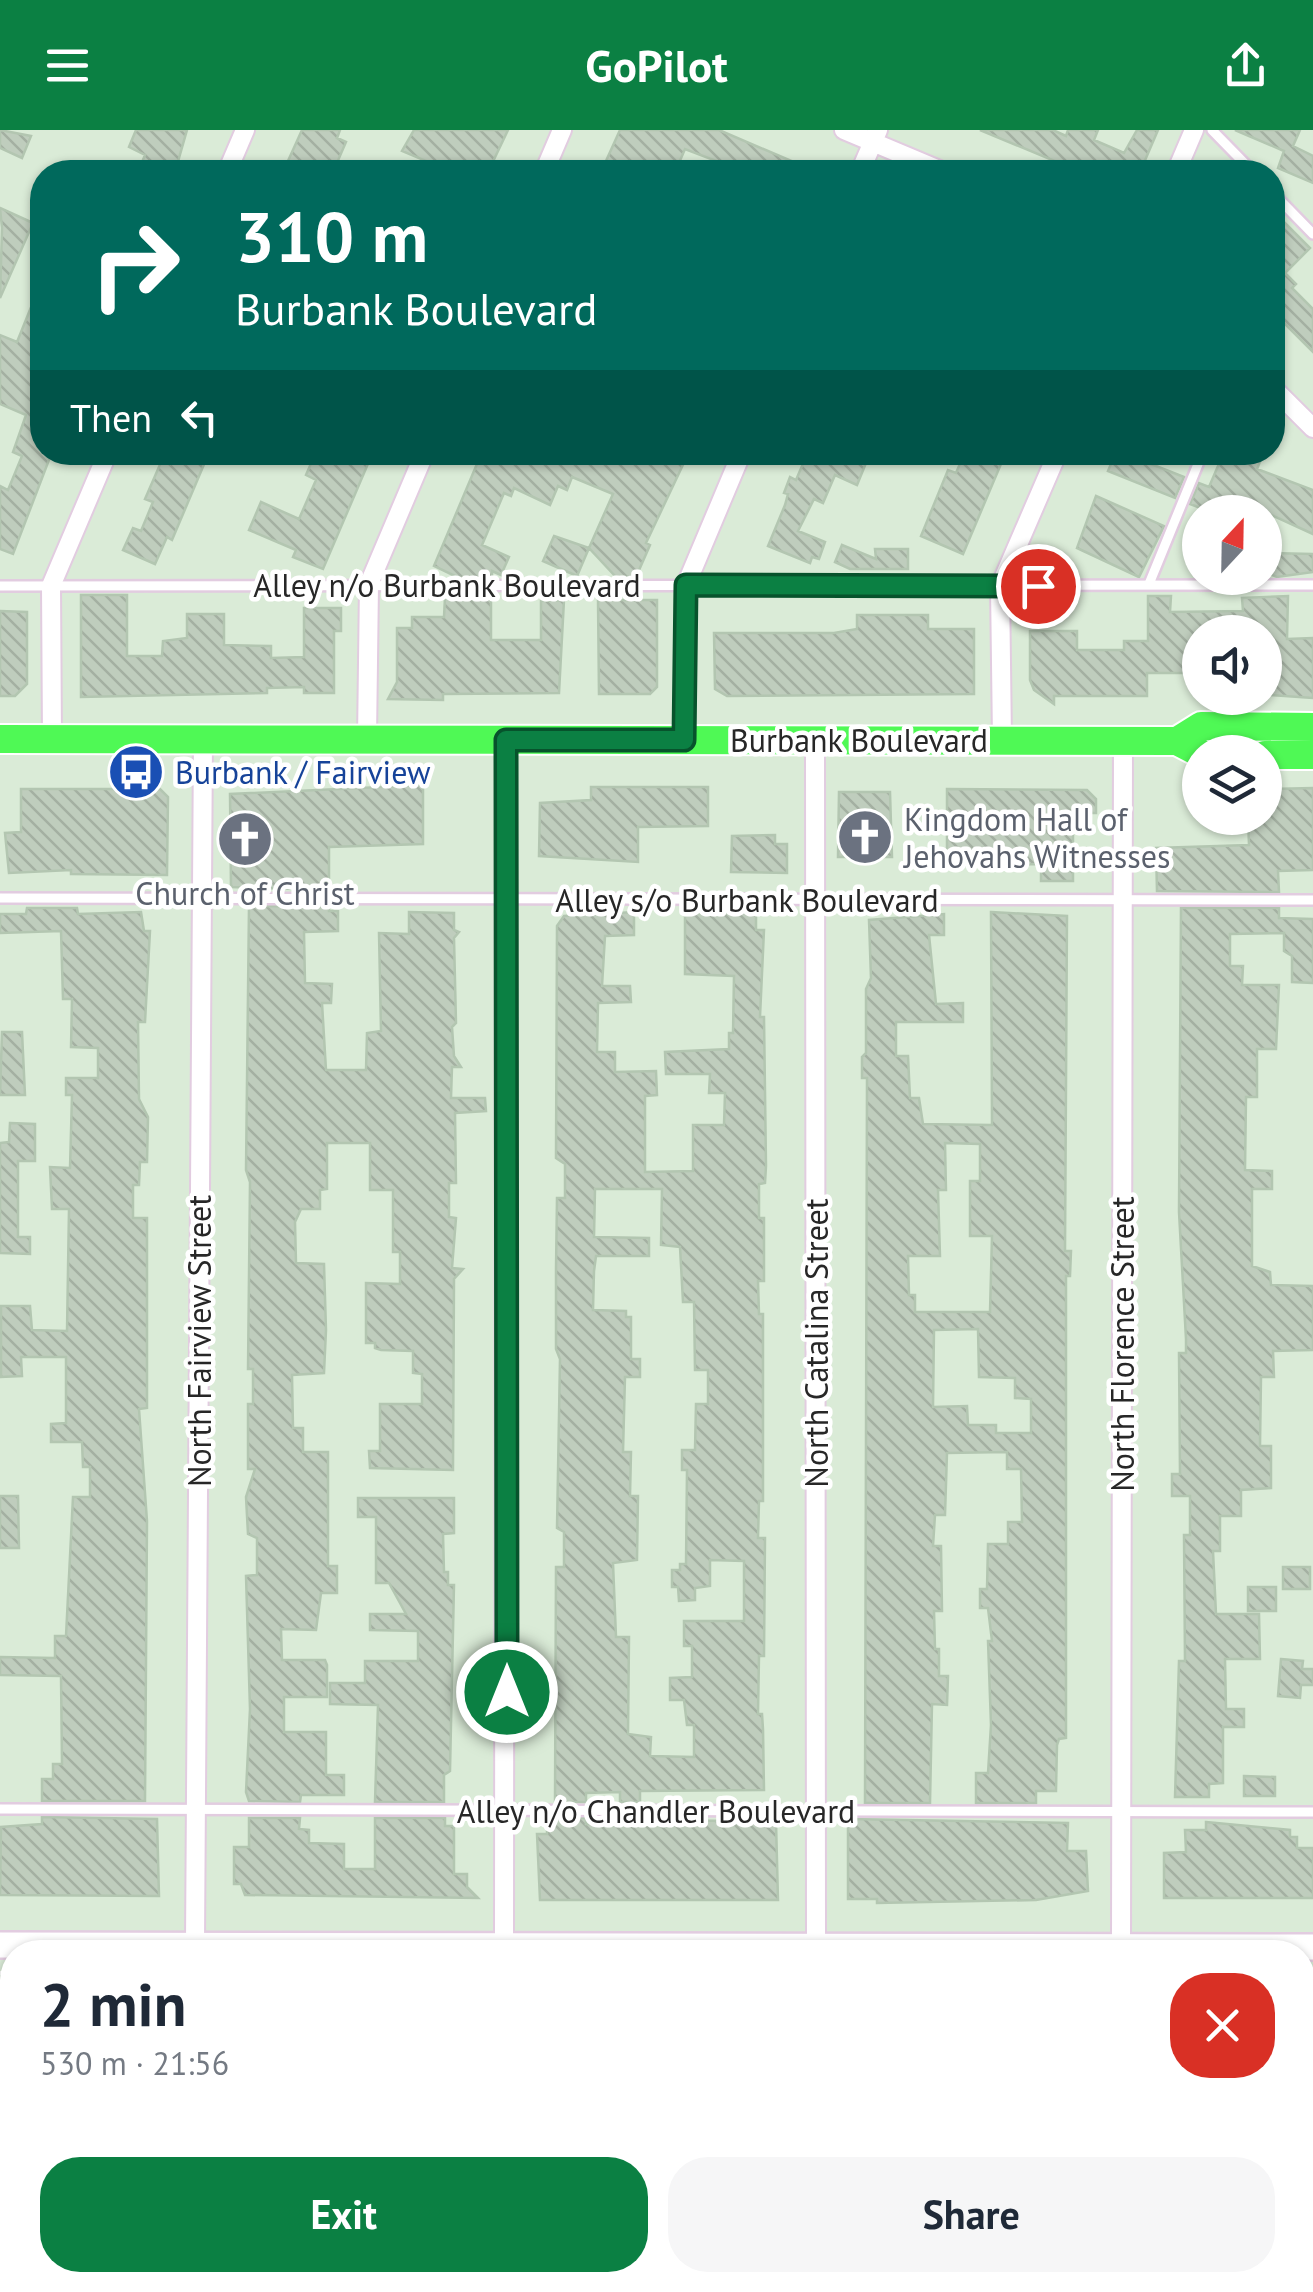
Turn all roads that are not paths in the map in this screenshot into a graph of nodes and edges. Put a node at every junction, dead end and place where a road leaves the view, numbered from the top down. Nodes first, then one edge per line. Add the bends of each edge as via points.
1 (245, 130) edge
2 (562, 130) edge
3 (844, 130) edge
4 (1194, 130) edge
5 (1212, 130) edge
6 (876, 136) edge
7 (232, 160) edge
8 (549, 160) edge
9 (865, 160) edge
10 (921, 160) edge
11 (1181, 160) edge
12 (1241, 160) edge
13 (1285, 205) edge
14 (1313, 234) edge
15 (1285, 401) edge
16 (1313, 428) edge
17 (102, 465) edge
18 (420, 465) edge
19 (737, 465) edge
20 (1052, 465) edge
21 (1197, 465) edge
22 (370, 584) junction
23 (1149, 584) junction
24 (1313, 584) edge
25 (686, 585) junction
26 (0, 586) edge
27 (51, 586) junction
28 (1000, 586) junction
29 (1313, 727) edge
30 (1195, 735) edge
31 (203, 738) junction
32 (0, 739) edge
33 (52, 739) junction
34 (367, 740) junction
35 (506, 740) junction
36 (684, 740) junction
37 (1002, 740) junction
38 (816, 741) junction
39 (1122, 741) junction
40 (1182, 746) edge
41 (1282, 755) edge
42 (1313, 755) edge
43 (0, 898) edge
44 (202, 898) junction
45 (505, 898) junction
46 (814, 899) junction
47 (1120, 900) junction
48 (1313, 900) edge
49 (0, 1809) edge
50 (196, 1810) junction
51 (507, 1810) junction
52 (818, 1812) junction
53 (1124, 1812) junction
54 (1313, 1812) edge
55 (196, 1940) edge
56 (504, 1940) edge
57 (816, 1940) edge
58 (1121, 1940) edge

1 - 7 street
2 - 8 street
3 - 6 street
4 - 11 street
5 - 12 lane
6 - 9 street
6 - 10 street
13 - 14 lane
15 - 16 street
17 - 27 street
18 - 22 street
19 - 25 street
20 - 28 street
21 - 23 lane
22 - 25 lane, Alley n/o Burbank Boulevard
22 - 27 lane, Alley n/o Burbank Boulevard
22 - 34 street
23 - 24 lane, Alley n/o Burbank Boulevard
23 - 28 lane, Alley n/o Burbank Boulevard
25 - 28 lane, Alley n/o Burbank Boulevard
25 - 36 street
26 - 27 lane, Alley n/o Burbank Boulevard
27 - 33 street
28 - 37 street
29 - 30 main road, Burbank Boulevard via 1200,726
31 - 33 main road, Burbank Boulevard
31 - 34 main road, Burbank Boulevard
31 - 44 street, North Fairview Street
32 - 33 main road, Burbank Boulevard
34 - 35 main road, Burbank Boulevard
35 - 36 main road, Burbank Boulevard
35 - 45 street
36 - 38 main road, Burbank Boulevard
37 - 38 main road, Burbank Boulevard
37 - 39 main road, Burbank Boulevard
38 - 46 street, North Catalina Street
39 - 40 main road, Burbank Boulevard
39 - 47 street, North Florence Street
41 - 42 main road
43 - 44 lane, Alley s/o Burbank Boulevard
44 - 45 lane, Alley s/o Burbank Boulevard
44 - 50 street, North Fairview Street
45 - 46 lane, Alley s/o Burbank Boulevard
45 - 51 street
46 - 47 lane, Alley s/o Burbank Boulevard
46 - 52 street, North Catalina Street
47 - 48 lane, Alley s/o Burbank Boulevard
47 - 53 street, North Florence Street
49 - 50 lane, Alley n/o Chandler Boulevard
50 - 51 lane, Alley n/o Chandler Boulevard
50 - 55 street, North Fairview Street
51 - 52 lane, Alley n/o Chandler Boulevard
51 - 56 street
52 - 53 lane, Alley n/o Chandler Boulevard
52 - 57 street, North Catalina Street
53 - 54 lane, Alley n/o Chandler Boulevard
53 - 58 street, North Florence Street

